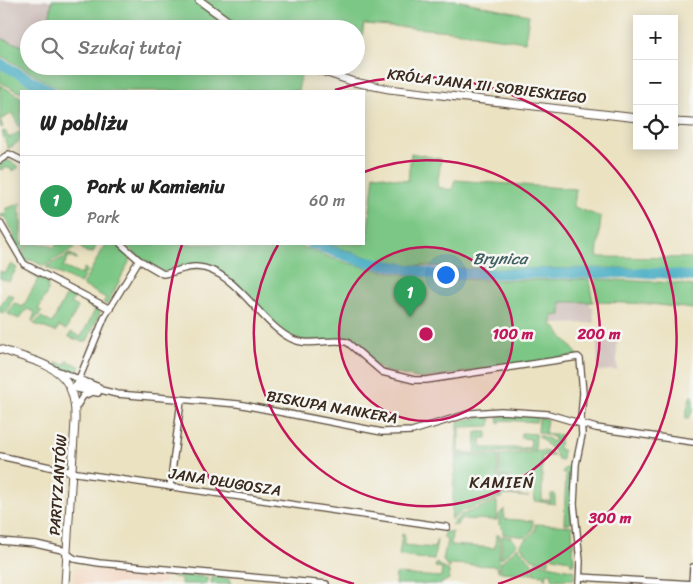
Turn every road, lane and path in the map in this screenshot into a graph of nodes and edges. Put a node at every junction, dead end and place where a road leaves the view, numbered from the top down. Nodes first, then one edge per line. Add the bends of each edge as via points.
1 (199, 0) edge
2 (227, 20) edge
3 (332, 75) edge
4 (633, 118) edge
5 (678, 122) edge
6 (693, 123) edge
7 (0, 160) edge
8 (20, 160) edge
9 (0, 223) edge
10 (122, 245) edge
11 (140, 260) junction
12 (110, 309) junction
13 (0, 349) edge
14 (52, 369) junction
15 (76, 383) junction
16 (92, 392) junction
17 (109, 392) junction
18 (181, 401) junction
19 (76, 407) junction
20 (581, 424) junction
21 (693, 442) edge
22 (0, 456) edge
23 (72, 472) junction
24 (170, 486) junction
25 (447, 527) dead end
26 (0, 541) edge
27 (67, 554) junction
28 (693, 567) edge
29 (580, 577) junction
30 (65, 584) edge
31 (321, 584) edge
32 (326, 584) edge
33 (579, 584) edge
34 (693, 584) edge

1 - 2 street
3 - 4 street, KRÓLA JANA III SOBIESKIEGO via 389,90
5 - 6 street
7 - 8 street via 9,154
9 - 12 street via 24,264
10 - 11 street
11 - 12 street
11 - 20 street via 163,274 193,267 205,268 235,287 290,337 308,343 347,342 377,369 406,379 426,380 578,357 583,393
12 - 15 street
13 - 14 street
14 - 15 street
14 - 15 street
15 - 16 street, BISKUPA NANKERA
15 - 17 street, BISKUPA NANKERA
15 - 19 street, PARTYZANTÓW
16 - 17 street, BISKUPA NANKERA
16 - 19 street via 83,396
17 - 18 street, BISKUPA NANKERA
18 - 20 street, BISKUPA NANKERA via 238,404 394,432 418,430 486,411 548,414
18 - 24 street
19 - 23 street, PARTYZANTÓW
20 - 21 street, BISKUPA NANKERA
20 - 29 street via 574,504
22 - 23 street, JANA DŁUGOSZA
23 - 24 street, JANA DŁUGOSZA
23 - 27 street, PARTYZANTÓW
24 - 25 street, JANA DŁUGOSZA
26 - 27 street via 36,544
27 - 30 street, PARTYZANTÓW
27 - 31 street via 74,559 99,563
28 - 34 street
29 - 33 street
29 - 34 street
31 - 32 street

